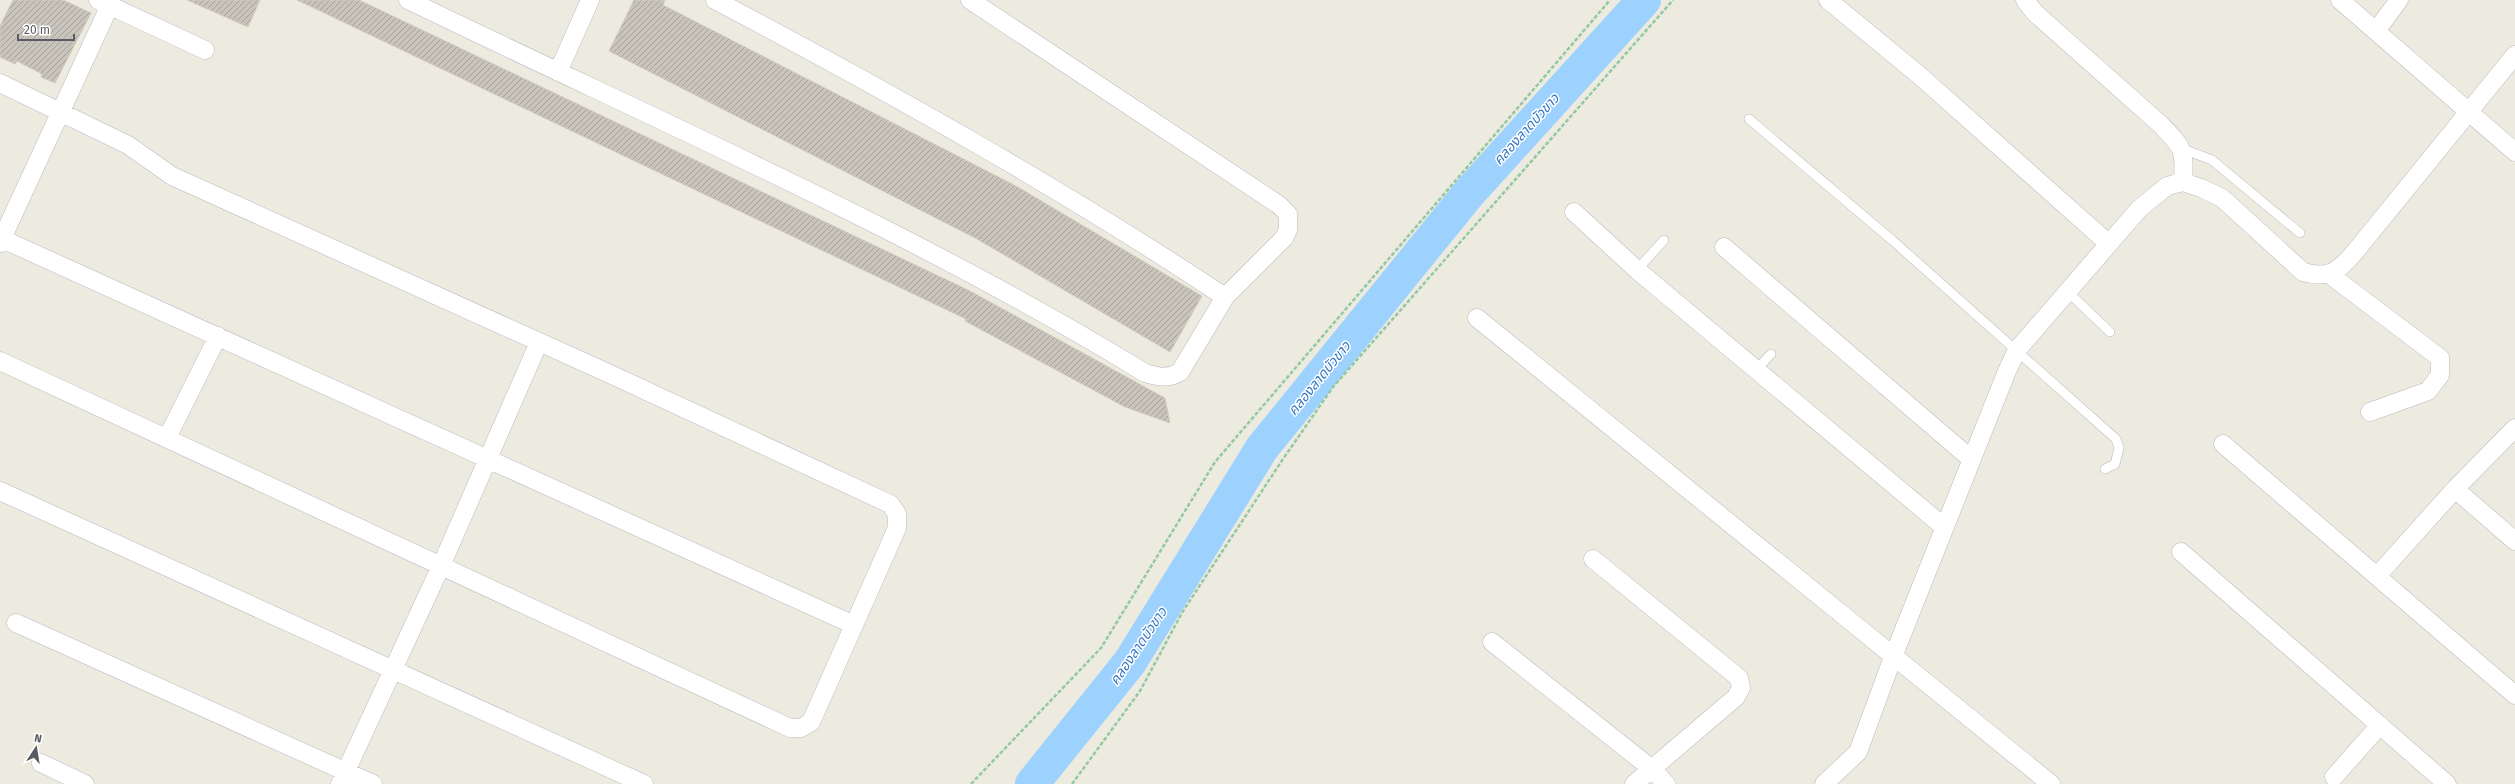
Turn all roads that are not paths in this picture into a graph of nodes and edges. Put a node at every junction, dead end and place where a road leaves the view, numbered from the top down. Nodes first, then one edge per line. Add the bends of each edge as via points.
1 (408, 0) edge
2 (590, 0) edge
3 (715, 0) edge
4 (970, 0) edge
5 (1828, 0) edge
6 (2025, 0) edge
7 (2340, 0) edge
8 (2399, 0) edge
9 (104, 3) edge
10 (2376, 30) junction
11 (205, 50) dead end
12 (2515, 55) edge
13 (558, 72) junction
14 (0, 83) edge
15 (62, 111) junction
16 (2469, 112) junction
17 (1749, 119) dead end
18 (2183, 149) junction
19 (2515, 152) edge
20 (2183, 182) junction
21 (1574, 212) dead end
22 (2300, 233) dead end
23 (1, 240) edge
24 (1664, 240) dead end
25 (2109, 244) junction
26 (1724, 247) dead end
27 (1637, 270) junction
28 (2329, 274) junction
29 (2068, 292) junction
30 (1225, 297) junction
31 (1477, 318) dead end
32 (2110, 332) dead end
33 (218, 336) junction
34 (539, 342) junction
35 (2017, 350) junction
36 (1771, 354) dead end
37 (0, 361) edge
38 (1756, 370) junction
39 (2370, 412) dead end
40 (2515, 428) edge
41 (167, 438) junction
42 (2223, 444) dead end
43 (489, 458) junction
44 (1971, 459) junction
45 (2105, 469) dead end
46 (2455, 489) junction
47 (0, 491) edge
48 (1944, 527) junction
49 (2515, 541) edge
50 (2181, 552) dead end
51 (1593, 559) dead end
52 (441, 566) junction
53 (2377, 576) junction
54 (16, 623) dead end
55 (854, 625) junction
56 (1492, 642) dead end
57 (1893, 657) junction
58 (393, 670) junction
59 (2515, 694) edge
60 (2380, 725) junction
61 (41, 764) dead end
62 (1652, 769) junction
63 (2334, 777) dead end
64 (343, 778) edge
65 (369, 783) edge
66 (85, 784) edge
67 (644, 784) edge
68 (1634, 784) edge
69 (1666, 784) edge
70 (1824, 784) edge
71 (2050, 784) edge
72 (2447, 784) edge

1 - 13 street
2 - 13 street
3 - 30 street via 1022,170 1116,226
4 - 30 street via 1279,204 1288,214 1288,230 1284,238
5 - 25 street via 1919,75
6 - 18 street via 2035,13 2160,124
7 - 10 street
8 - 10 street
9 - 11 street
9 - 15 street
10 - 16 street
12 - 16 street
13 - 30 street via 946,258 1145,373 1158,377 1172,376 1180,372
14 - 15 street
15 - 23 street
15 - 34 street via 128,145 172,176
16 - 19 street
16 - 28 street via 2343,266
17 - 35 lane
18 - 20 street
18 - 22 lane via 2212,160
20 - 25 street via 2167,186 2139,209
20 - 28 street via 2222,198 2303,272 2315,276
21 - 27 street
23 - 33 street
24 - 27 lane
25 - 29 street
26 - 44 street
27 - 38 street
28 - 39 street via 2440,358 2440,375 2428,391
29 - 32 lane
29 - 35 street
31 - 57 street
33 - 41 street
33 - 43 street
34 - 43 street
34 - 55 street via 890,504 897,514 897,528
35 - 44 street
35 - 45 lane via 2116,439 2119,448 2115,464
36 - 38 lane
37 - 41 street
38 - 48 street
40 - 46 street
41 - 52 street
42 - 53 street
43 - 52 street
43 - 55 street
44 - 48 street
46 - 49 street
46 - 53 street
47 - 58 street
48 - 57 street
50 - 60 street
51 - 62 street via 1739,678 1741,688 1736,697
52 - 55 street via 790,728 801,728 811,722
52 - 58 street
53 - 59 street
54 - 64 street
56 - 62 street
57 - 70 street via 1858,752
57 - 71 street
58 - 64 street
58 - 67 street
60 - 63 street
60 - 72 street
61 - 66 street
62 - 68 street
62 - 69 street
64 - 65 street

